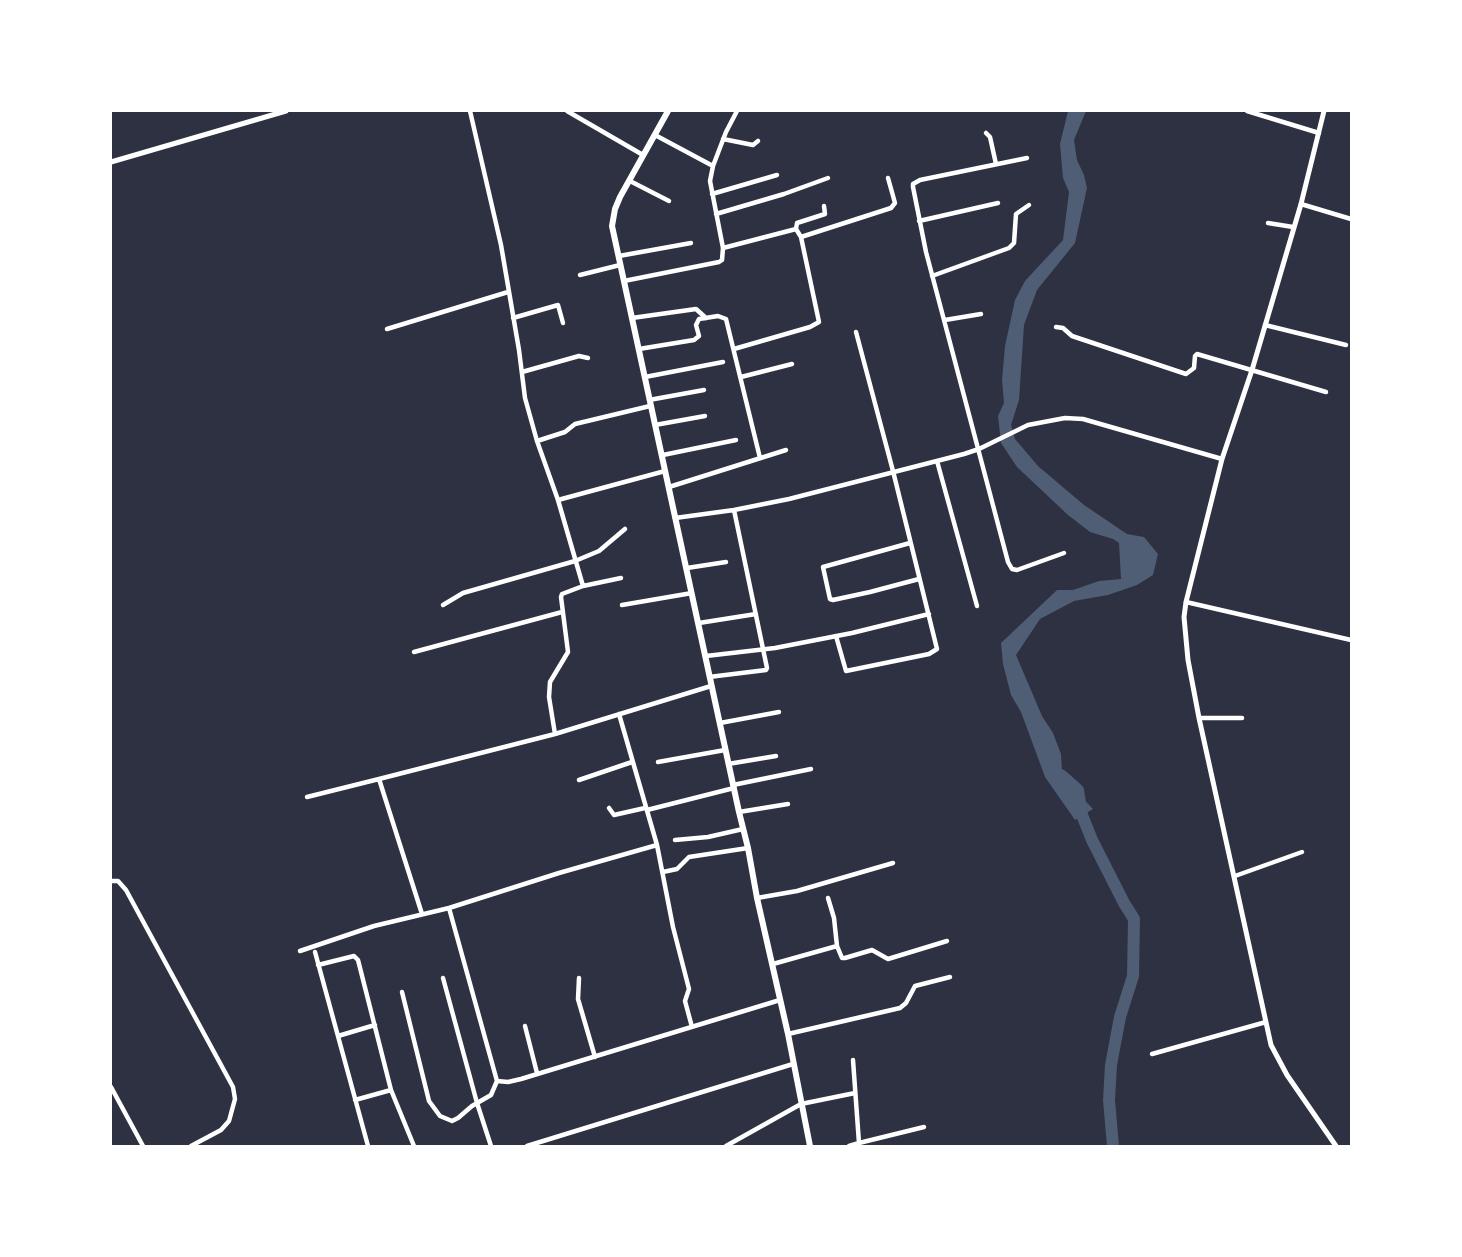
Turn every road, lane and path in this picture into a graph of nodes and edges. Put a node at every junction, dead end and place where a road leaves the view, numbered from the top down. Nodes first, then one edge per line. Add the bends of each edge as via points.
1 (286, 111) edge
2 (470, 111) edge
3 (567, 111) edge
4 (668, 111) edge
5 (737, 111) edge
6 (1247, 111) edge
7 (1324, 111) edge
8 (986, 133) dead end
9 (1319, 133) junction
10 (655, 135) junction
11 (723, 139) junction
12 (758, 141) dead end
13 (643, 155) junction
14 (1026, 158) dead end
15 (111, 162) edge
16 (996, 164) junction
17 (713, 166) junction
18 (777, 175) dead end
19 (828, 178) dead end
20 (888, 178) dead end
21 (630, 181) junction
22 (712, 194) junction
23 (669, 201) dead end
24 (998, 204) dead end
25 (1301, 204) junction
26 (1029, 205) dead end
27 (824, 206) dead end
28 (716, 214) junction
29 (1351, 219) edge
30 (919, 221) junction
31 (1268, 223) dead end
32 (1293, 226) junction
33 (796, 230) junction
34 (801, 237) junction
35 (691, 243) dead end
36 (723, 248) junction
37 (619, 256) junction
38 (620, 265) junction
39 (580, 275) dead end
40 (932, 276) junction
41 (624, 281) junction
42 (508, 292) junction
43 (981, 314) dead end
44 (513, 318) junction
45 (632, 318) junction
46 (706, 318) junction
47 (945, 320) junction
48 (562, 323) dead end
49 (1265, 325) junction
50 (1056, 327) dead end
51 (387, 329) dead end
52 (856, 332) dead end
53 (1346, 345) dead end
54 (639, 349) junction
55 (734, 349) junction
56 (588, 358) dead end
57 (723, 362) dead end
58 (792, 364) dead end
59 (1252, 370) junction
60 (522, 372) junction
61 (645, 377) junction
62 (741, 377) junction
63 (705, 390) dead end
64 (1326, 392) dead end
65 (650, 403) junction
66 (705, 416) dead end
67 (656, 425) junction
68 (736, 440) dead end
69 (537, 441) junction
70 (979, 449) junction
71 (786, 450) dead end
72 (663, 455) junction
73 (760, 458) junction
74 (1222, 459) junction
75 (936, 461) junction
76 (665, 471) junction
77 (893, 471) junction
78 (669, 488) junction
79 (558, 500) junction
80 (734, 510) junction
81 (675, 518) junction
82 (625, 529) dead end
83 (910, 543) junction
84 (1064, 553) dead end
85 (575, 561) junction
86 (726, 562) dead end
87 (687, 567) junction
88 (621, 578) dead end
89 (919, 579) junction
90 (583, 586) junction
91 (692, 593) junction
92 (1186, 602) junction
93 (443, 605) dead end
94 (622, 605) dead end
95 (977, 606) dead end
96 (562, 612) junction
97 (756, 614) junction
98 (929, 614) junction
99 (699, 623) junction
100 (836, 636) junction
101 (1351, 640) edge
102 (765, 650) junction
103 (414, 652) dead end
104 (706, 656) junction
105 (709, 677) junction
106 (711, 686) junction
107 (778, 712) dead end
108 (619, 714) junction
109 (1199, 718) junction
110 (1242, 718) dead end
111 (720, 723) junction
112 (555, 734) junction
113 (726, 750) junction
114 (776, 756) dead end
115 (633, 762) junction
116 (658, 762) dead end
117 (728, 764) junction
118 (811, 769) dead end
119 (379, 779) junction
120 (579, 780) dead end
121 (734, 787) junction
122 (307, 797) dead end
123 (788, 804) dead end
124 (609, 808) dead end
125 (646, 809) junction
126 (738, 812) junction
127 (743, 830) junction
128 (675, 840) dead end
129 (657, 845) junction
130 (748, 848) junction
131 (1302, 852) dead end
132 (893, 863) dead end
133 (663, 872) junction
134 (1235, 876) junction
135 (111, 881) edge
136 (757, 898) junction
137 (828, 898) dead end
138 (449, 908) junction
139 (422, 914) junction
140 (947, 941) dead end
141 (837, 946) junction
142 (300, 951) dead end
143 (315, 952) dead end
144 (773, 964) junction
145 (318, 966) junction
146 (950, 977) dead end
147 (443, 978) dead end
148 (579, 978) dead end
149 (402, 992) dead end
150 (780, 1000) junction
151 (1266, 1022) junction
152 (375, 1026) junction
153 (525, 1026) dead end
154 (692, 1026) junction
155 (788, 1034) junction
156 (338, 1036) junction
157 (1152, 1054) dead end
158 (595, 1056) junction
159 (853, 1060) dead end
160 (793, 1064) junction
161 (537, 1073) junction
162 (497, 1081) junction
163 (111, 1087) edge
164 (391, 1090) junction
165 (855, 1092) junction
166 (355, 1100) junction
167 (477, 1103) junction
168 (801, 1104) junction
169 (924, 1127) dead end
170 (860, 1143) junction
171 (143, 1146) edge
172 (191, 1146) edge
173 (368, 1146) edge
174 (414, 1146) edge
175 (491, 1146) edge
176 (526, 1146) edge
177 (726, 1146) edge
178 (810, 1146) edge
179 (849, 1146) edge
180 (1336, 1146) edge

1 - 15 street
2 - 42 street
3 - 13 street
4 - 10 main road
5 - 11 street
6 - 9 street
7 - 9 street
8 - 16 street
9 - 25 street
10 - 13 main road
10 - 17 street
11 - 12 street via 751,145
11 - 17 street
13 - 21 main road
14 - 16 street
16 - 30 street via 913,184
17 - 22 street
18 - 22 street
19 - 28 street
20 - 34 street via 895,203 891,208
21 - 23 street
21 - 37 main road via 612,218
22 - 28 street
24 - 30 street
25 - 29 street
25 - 32 street
26 - 40 street via 1016,214 1014,243 1009,248
27 - 33 street via 825,214 797,223
28 - 36 street
30 - 40 street
31 - 32 street
32 - 49 street
33 - 34 street
33 - 36 street
34 - 55 street via 819,322
35 - 37 street
36 - 41 street via 719,262
37 - 38 main road
38 - 39 street
38 - 41 main road
40 - 47 street
41 - 45 main road
42 - 44 street
42 - 51 street
43 - 47 street
44 - 48 street via 558,305
44 - 60 street
45 - 46 street via 696,309
45 - 54 main road
46 - 54 street via 696,322 699,336 694,340
46 - 55 street via 726,319
47 - 70 street
49 - 53 street
49 - 59 street
50 - 59 street via 1072,336 1186,374 1194,368 1197,354
52 - 77 street
54 - 61 main road
55 - 62 street
56 - 60 street via 579,356
57 - 61 street
58 - 62 street
59 - 64 street
59 - 74 street
60 - 69 street
61 - 65 main road
62 - 73 street
63 - 65 street
65 - 67 main road
65 - 69 street via 575,424 565,432
66 - 67 street
67 - 72 main road
68 - 72 street
69 - 79 street
70 - 74 street via 1028,425 1065,418 1083,419
70 - 75 street
70 - 84 street via 1012,568 1017,570
71 - 73 street
72 - 76 main road
73 - 78 street
74 - 92 street
75 - 77 street
75 - 95 street
76 - 78 main road
76 - 79 street
77 - 80 street
77 - 83 street
78 - 81 main road
79 - 85 street
80 - 81 street
80 - 97 street
81 - 87 main road
82 - 85 street via 599,551
83 - 89 street
83 - 89 street via 824,567 830,599
85 - 90 street
85 - 93 street via 463,593
86 - 87 street
87 - 91 main road
88 - 90 street
89 - 98 street
90 - 96 street via 562,594
91 - 94 street
91 - 99 main road
92 - 101 street
92 - 109 street via 1186,638
96 - 103 street
96 - 112 street via 568,652 549,689
97 - 99 street
97 - 102 street
98 - 100 street
98 - 100 street via 937,649 929,654 846,671
99 - 104 main road
100 - 102 street
102 - 104 street
102 - 105 street via 767,670
104 - 105 main road
105 - 106 main road
106 - 108 street
106 - 111 main road
107 - 111 street
108 - 112 street
108 - 115 street
109 - 110 street
109 - 134 street
111 - 113 main road
112 - 119 street
113 - 116 street
113 - 117 main road
114 - 117 street
115 - 120 street
115 - 125 street
117 - 121 main road
118 - 121 street
119 - 122 street
119 - 139 street
121 - 125 street
121 - 126 main road
123 - 126 street
124 - 125 street via 614,816
125 - 129 street
126 - 127 main road
127 - 128 street
127 - 130 main road
129 - 133 street
129 - 138 street
130 - 133 street via 689,857 677,869
130 - 136 main road
131 - 134 street
132 - 136 street via 797,891
133 - 154 street via 689,989 685,1001
134 - 151 street
135 - 172 street via 118,881 126,890 232,1086 235,1100 230,1121
136 - 144 main road
137 - 141 street
138 - 139 street
138 - 162 street
139 - 142 street
140 - 141 street via 888,959 872,950 842,958
141 - 144 street
143 - 145 street
144 - 150 main road
145 - 152 street via 354,956 358,960
145 - 156 street
146 - 155 street via 915,986 900,1008
147 - 167 street
148 - 158 street via 578,999
149 - 167 street via 432,1106 444,1119 452,1121
150 - 154 street
150 - 155 main road
151 - 157 street
151 - 180 street via 1270,1045
152 - 156 street
152 - 164 street
153 - 161 street
154 - 158 street
155 - 160 main road
156 - 166 street
158 - 161 street
159 - 165 street
160 - 168 main road
160 - 176 street
161 - 162 street via 508,1082
162 - 167 street via 491,1095
163 - 171 street
164 - 166 street
164 - 174 street
165 - 168 street
165 - 170 street
166 - 173 street
167 - 175 street
168 - 177 street
168 - 178 main road
169 - 170 street
170 - 179 street

